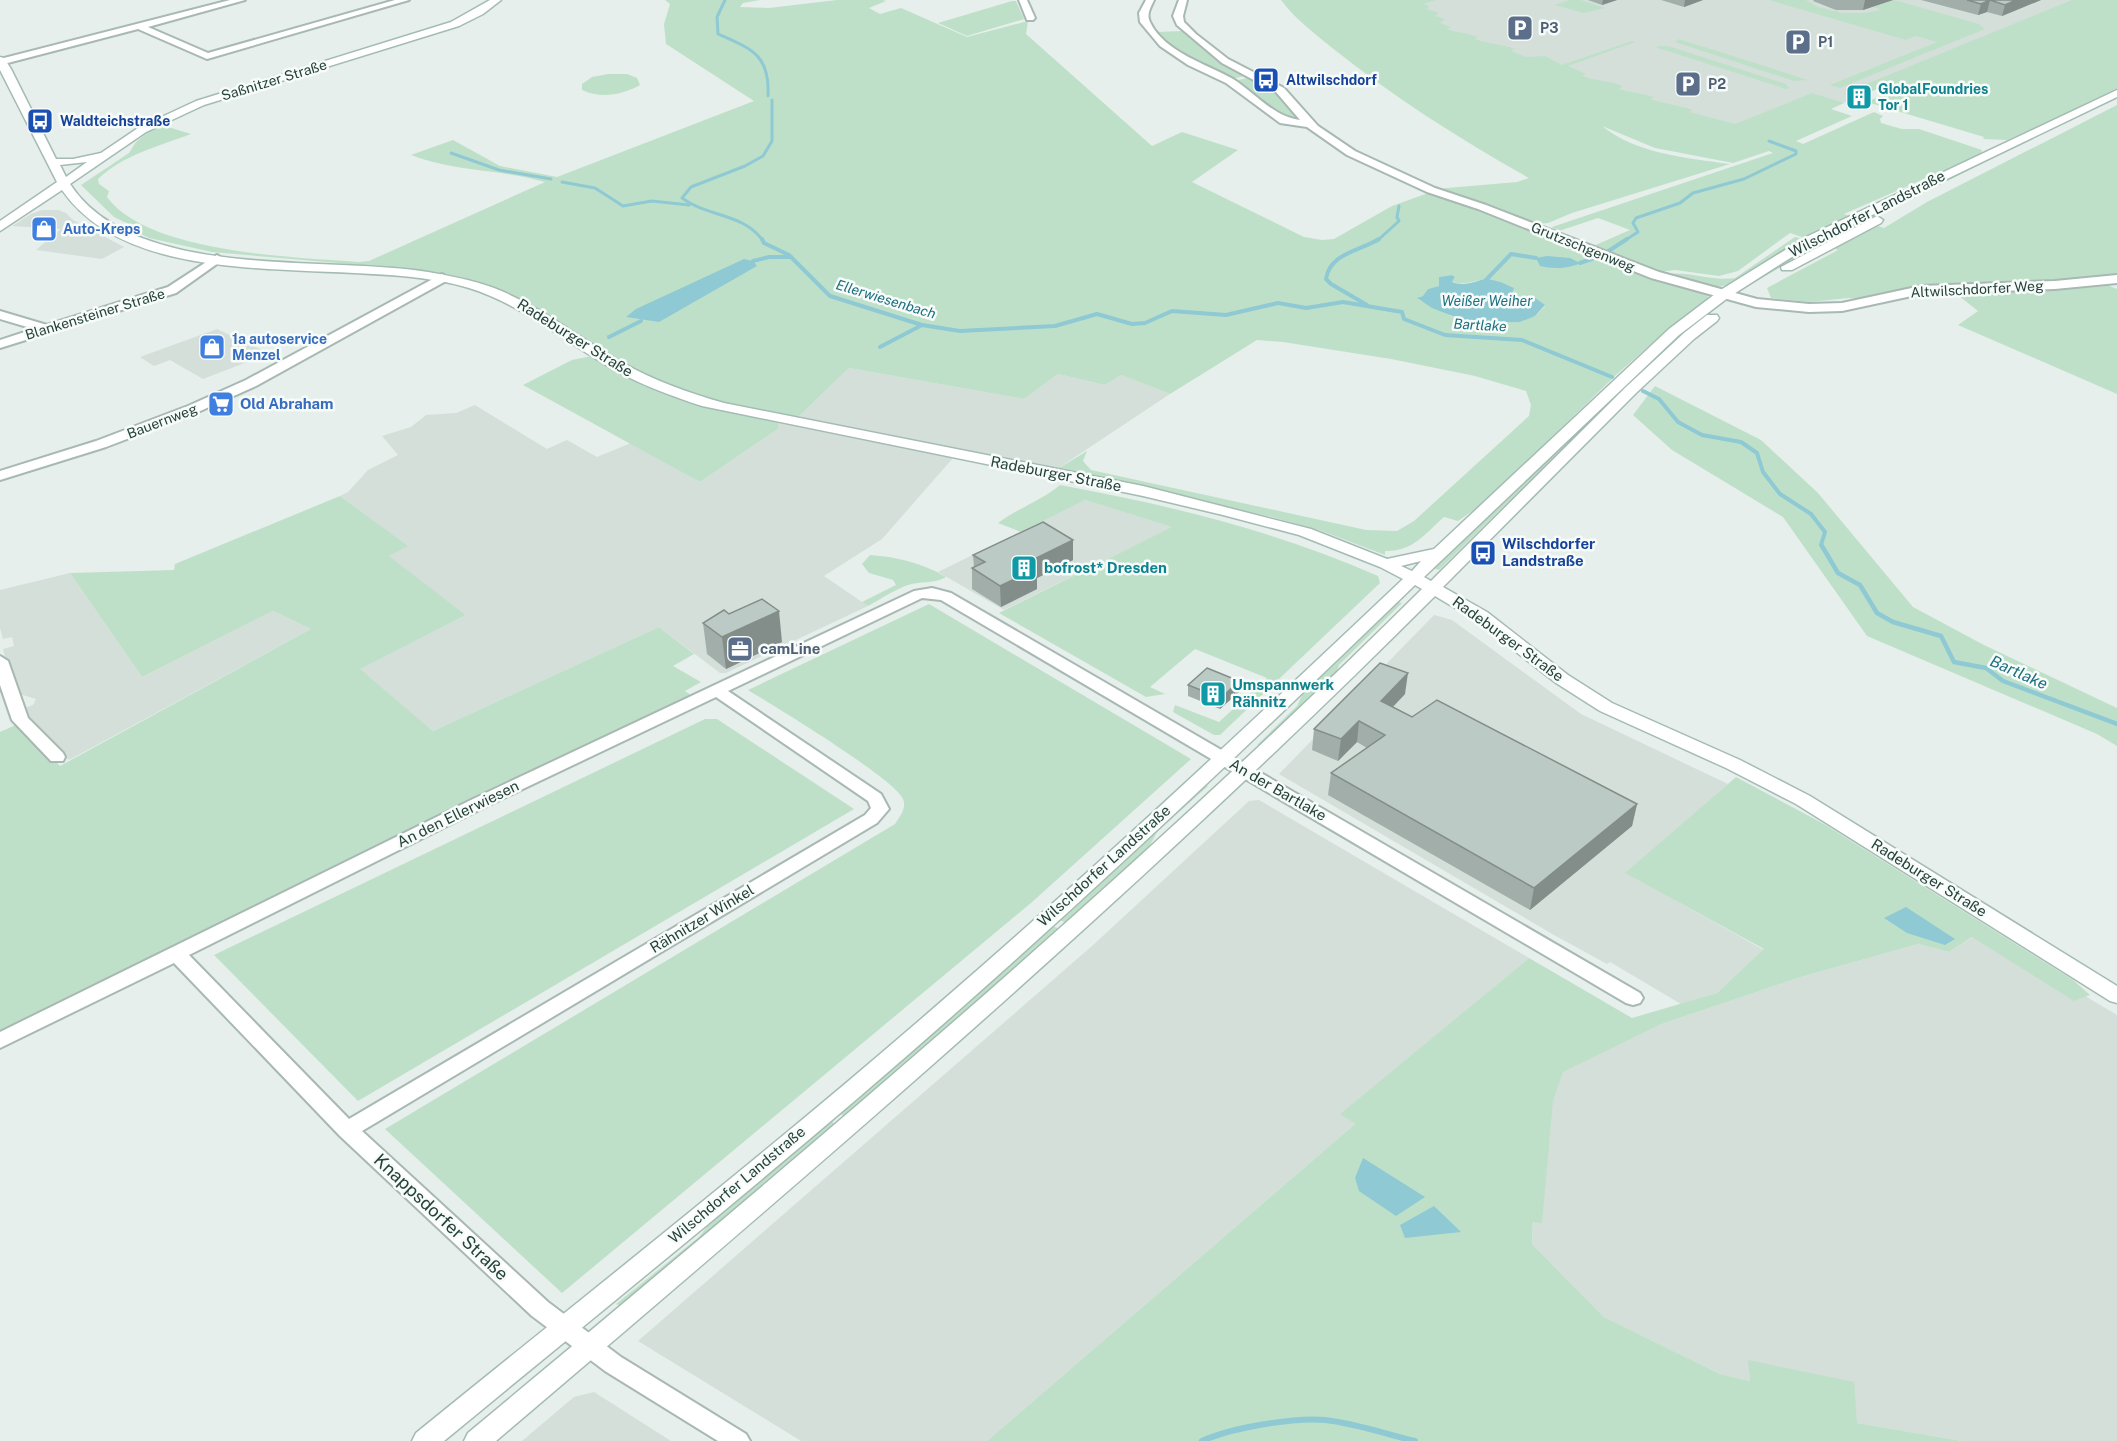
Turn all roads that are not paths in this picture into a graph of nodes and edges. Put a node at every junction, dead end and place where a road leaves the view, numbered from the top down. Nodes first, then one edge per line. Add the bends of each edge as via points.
1 (185, 0) edge
2 (241, 0) edge
3 (405, 0) edge
4 (496, 0) edge
5 (1023, 0) edge
6 (1150, 0) edge
7 (1183, 0) edge
8 (206, 9) junction
9 (1030, 18) dead end
10 (140, 27) junction
11 (1186, 28) junction
12 (1174, 29) dead end
13 (1151, 30) junction
14 (1162, 30) dead end
15 (1, 61) edge
16 (1253, 75) junction
17 (1228, 81) junction
18 (2117, 93) edge
19 (2117, 100) edge
20 (1310, 124) junction
21 (111, 153) junction
22 (51, 162) junction
23 (64, 184) junction
24 (79, 205) junction
25 (25, 210) junction
26 (0, 226) edge
27 (217, 259) junction
28 (442, 278) junction
29 (2117, 279) edge
30 (1731, 296) junction
31 (0, 315) edge
32 (46, 329) junction
33 (0, 344) edge
34 (0, 476) edge
35 (1440, 553) junction
36 (1386, 564) junction
37 (1413, 579) junction
38 (1432, 587) junction
39 (919, 594) joint
40 (0, 661) edge
41 (717, 691) junction
42 (57, 757) dead end
43 (1224, 758) junction
44 (1245, 771) junction
45 (177, 954) junction
46 (2117, 996) edge
47 (1633, 998) dead end
48 (0, 1041) edge
49 (346, 1130) junction
50 (565, 1329) junction
51 (589, 1347) junction
52 (425, 1441) edge
53 (477, 1441) edge
54 (738, 1441) edge

1 - 8 street
2 - 8 street
3 - 10 street via 207,56
4 - 21 main road, Saßnitzer Straße via 455,24 180,111 142,130
5 - 9 street
6 - 13 street via 1144,13
7 - 11 street via 1178,16
8 - 10 street
10 - 15 street
11 - 12 street
11 - 16 street via 1226,61
13 - 14 street
13 - 17 street via 1180,57
15 - 22 main road, Radeburger Straße
16 - 17 street
16 - 20 street via 1280,90
17 - 20 street via 1284,121
18 - 30 main road, Wilschdorfer Landstraße via 1810,240
19 - 30 main road, Wilschdorfer Landstraße
20 - 30 street, Grutzschgenweg via 1367,162 1438,192 1646,272
21 - 22 main road
21 - 23 main road, Saßnitzer Straße
22 - 23 main road, Radeburger Straße
23 - 24 main road, Radeburger Straße
23 - 25 main road, Saßnitzer Straße
24 - 25 main road
24 - 27 main road, Radeburger Straße via 114,230 140,242
25 - 26 main road, Saßnitzer Straße
27 - 28 main road, Radeburger Straße
27 - 32 street, Blankensteiner Straße via 172,290
28 - 34 street, Bauernweg via 251,383 193,410
28 - 36 main road, Radeburger Straße via 515,300 618,366 701,401 1143,491 1305,532
29 - 30 street, Altwilschdorfer Weg via 1921,290 1842,307 1790,307
30 - 35 main road, Wilschdorfer Landstraße via 1674,332
30 - 38 main road, Wilschdorfer Landstraße
31 - 32 street
32 - 33 street, Blankensteiner Straße
35 - 36 main road
35 - 37 main road, Wilschdorfer Landstraße
36 - 37 main road, Radeburger Straße
37 - 38 main road, Radeburger Straße
37 - 43 main road, Wilschdorfer Landstraße
38 - 44 main road, Wilschdorfer Landstraße
38 - 46 main road, Radeburger Straße via 1481,616 1589,697 1803,800
39 - 41 street, An den Ellerwiesen
39 - 43 street, An der Bartlake via 946,596
40 - 42 street via 20,720
41 - 45 street, An den Ellerwiesen via 466,809
41 - 49 street, Rähnitzer Winkel via 875,798 880,809 871,819
43 - 44 street, An der Bartlake
43 - 50 main road, Wilschdorfer Landstraße via 950,1006
44 - 47 street, An der Bartlake
44 - 51 main road, Wilschdorfer Landstraße via 971,1018
45 - 48 street, An den Ellerwiesen
45 - 49 street, Knappsdorfer Straße
49 - 50 street, Knappsdorfer Straße
50 - 51 street, Knappsdorfer Straße
50 - 52 main road, Wilschdorfer Landstraße
51 - 53 main road, Wilschdorfer Landstraße
51 - 54 street, Knappsdorfer Straße

